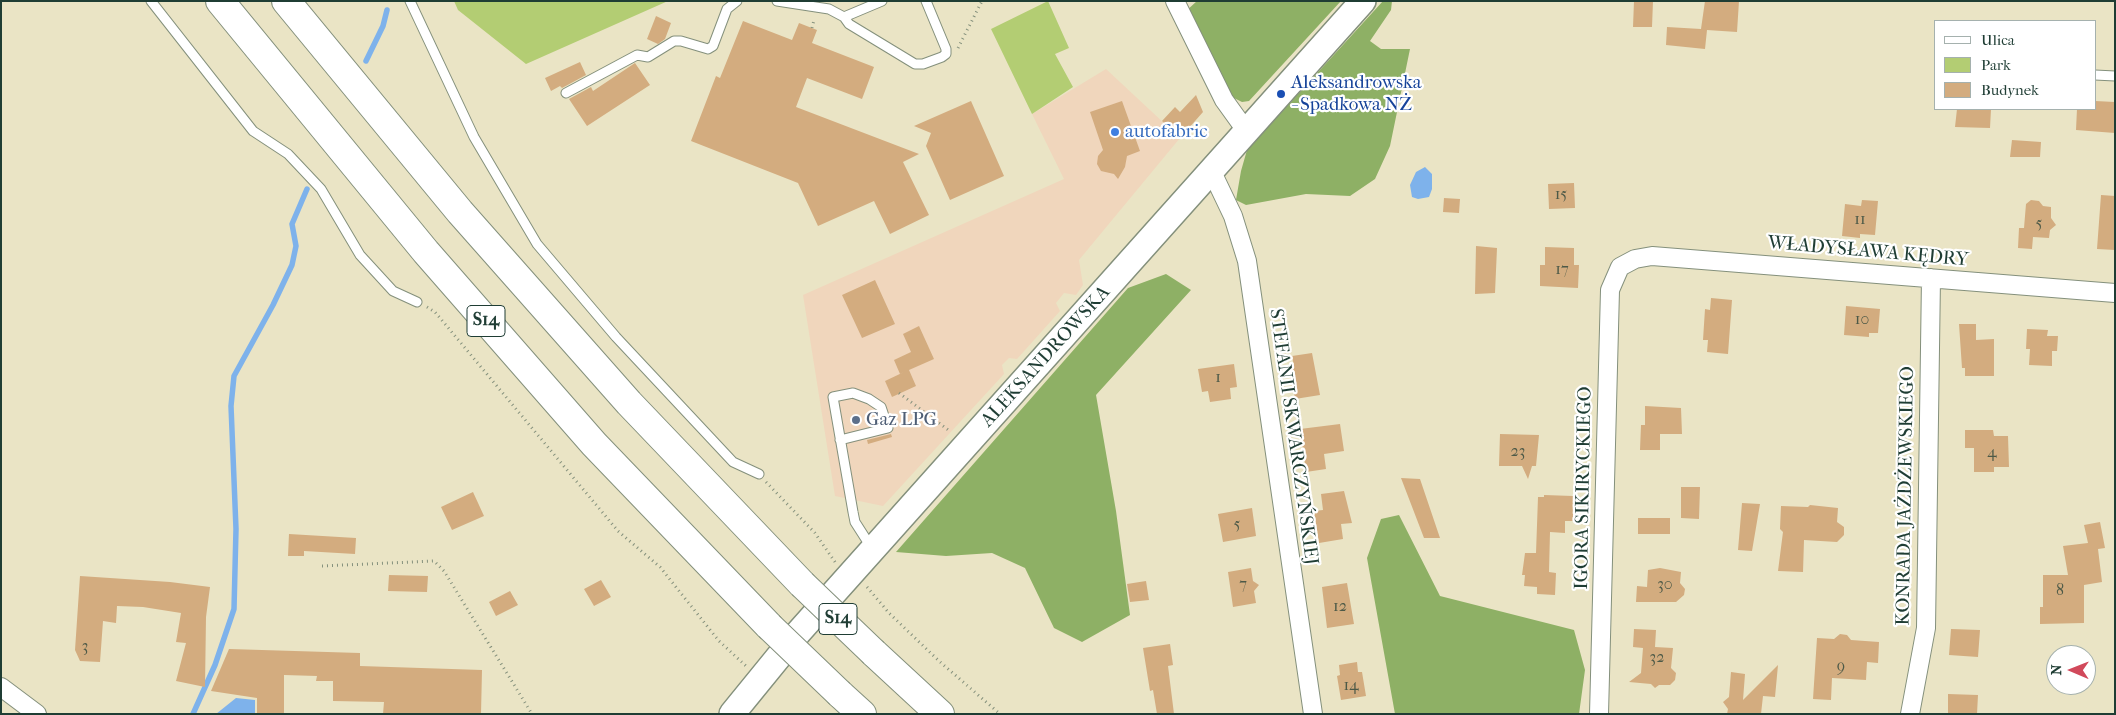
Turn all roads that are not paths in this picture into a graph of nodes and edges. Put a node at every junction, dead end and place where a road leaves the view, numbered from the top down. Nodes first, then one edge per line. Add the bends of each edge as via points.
1 (151, 1) edge
2 (220, 1) edge
3 (286, 1) edge
4 (410, 1) edge
5 (737, 1) edge
6 (777, 1) edge
7 (882, 1) edge
8 (926, 1) edge
9 (1175, 1) edge
10 (1363, 1) edge
11 (844, 17) junction
12 (2096, 75) edge
13 (2115, 76) edge
14 (566, 93) dead end
15 (1247, 132) junction
16 (1212, 172) junction
17 (1620, 267) joint
18 (1931, 278) junction
19 (2115, 293) edge
20 (417, 302) road end
21 (840, 440) junction
22 (759, 474) road end
23 (873, 549) junction
24 (1, 688) edge
25 (37, 714) edge
26 (732, 714) edge
27 (862, 714) edge
28 (940, 714) edge
29 (1313, 714) edge
30 (1599, 714) edge
31 (1910, 714) edge

1 - 20 lane via 253,131 288,154 321,189 360,255 393,291
2 - 27 highway, S14, bridge via 426,252 568,415 680,536
3 - 28 highway, S14, bridge via 460,212 596,367 714,495 802,584
4 - 22 lane via 474,137 537,244 616,337 733,462
5 - 14 lane via 727,9 713,46 708,49 674,42 648,57 637,55
6 - 11 lane via 829,9
7 - 11 lane
8 - 11 lane via 946,54 923,64 915,64 849,24
9 - 15 street via 1224,100
10 - 15 main road, ALEKSANDROWSKA
12 - 13 lane
15 - 16 main road, ALEKSANDROWSKA
16 - 23 main road, ALEKSANDROWSKA
16 - 29 street, STEFANII SKWARCZYŃSKIEJ via 1232,216 1247,261
17 - 18 street, WŁADYSŁAWA KĘDRY via 1635,259 1652,256
17 - 30 street, IGORA SIKIRYCKIEGO via 1610,290
18 - 19 street, WŁADYSŁAWA KĘDRY
18 - 31 street, KONRADA JAŻDŻEWSKIEGO via 1926,628
21 - 21 lane via 833,397 853,393 881,407 888,428
21 - 23 lane via 855,522
23 - 26 main road, ALEKSANDROWSKA via 759,678
24 - 25 street

